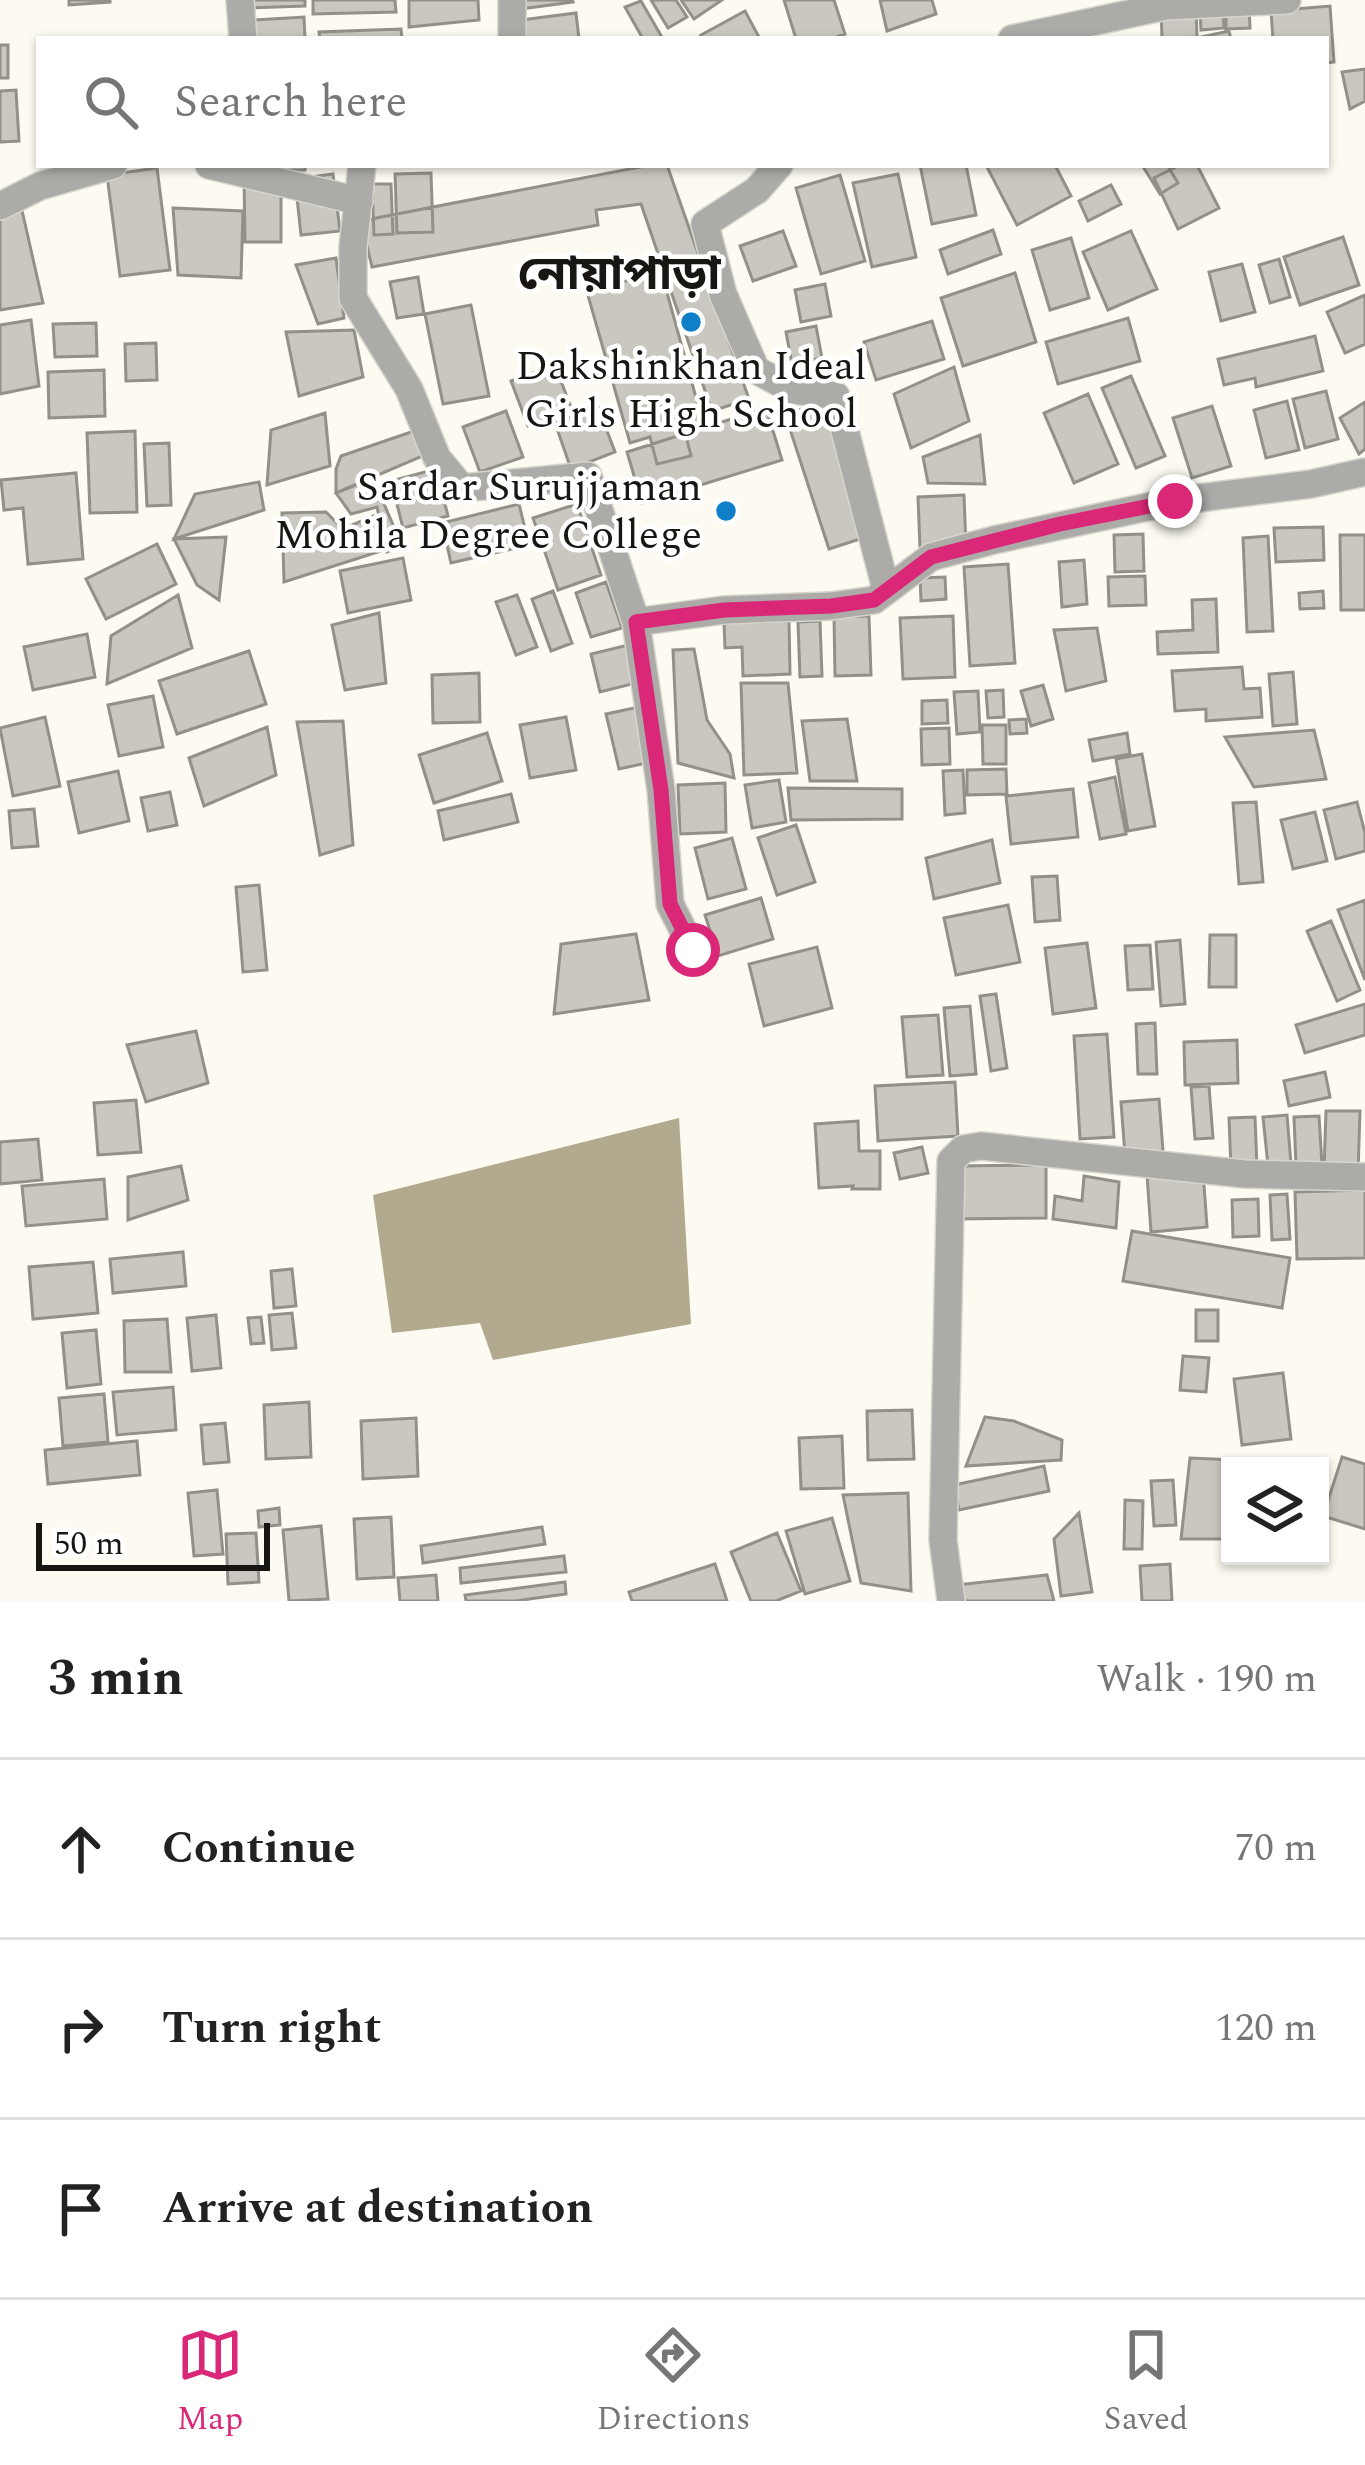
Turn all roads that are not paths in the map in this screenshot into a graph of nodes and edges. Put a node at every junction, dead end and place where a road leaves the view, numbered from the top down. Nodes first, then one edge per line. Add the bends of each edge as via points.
1 (240, 0) edge
2 (512, 0) edge
3 (1287, 0) edge
4 (243, 36) edge
5 (512, 36) edge
6 (1026, 36) edge
7 (103, 168) edge
8 (221, 168) edge
9 (362, 168) edge
10 (776, 168) edge
11 (358, 201) junction
12 (0, 206) edge
13 (1365, 472) edge
14 (886, 589) junction
15 (636, 622) junction
16 (693, 950) dead end
17 (1365, 1177) edge
18 (951, 1601) edge

1 - 4 street
2 - 5 street
3 - 6 street via 1166,6
7 - 12 street
8 - 11 street
9 - 11 street
10 - 14 street via 705,224 723,294 756,370 793,390 836,396
11 - 15 street via 353,298 409,389 437,458 462,488 588,476
13 - 14 street via 994,540 931,557
14 - 15 street via 874,600 831,606
15 - 16 street via 670,904
17 - 18 street via 1245,1174 981,1146 951,1161 943,1540

